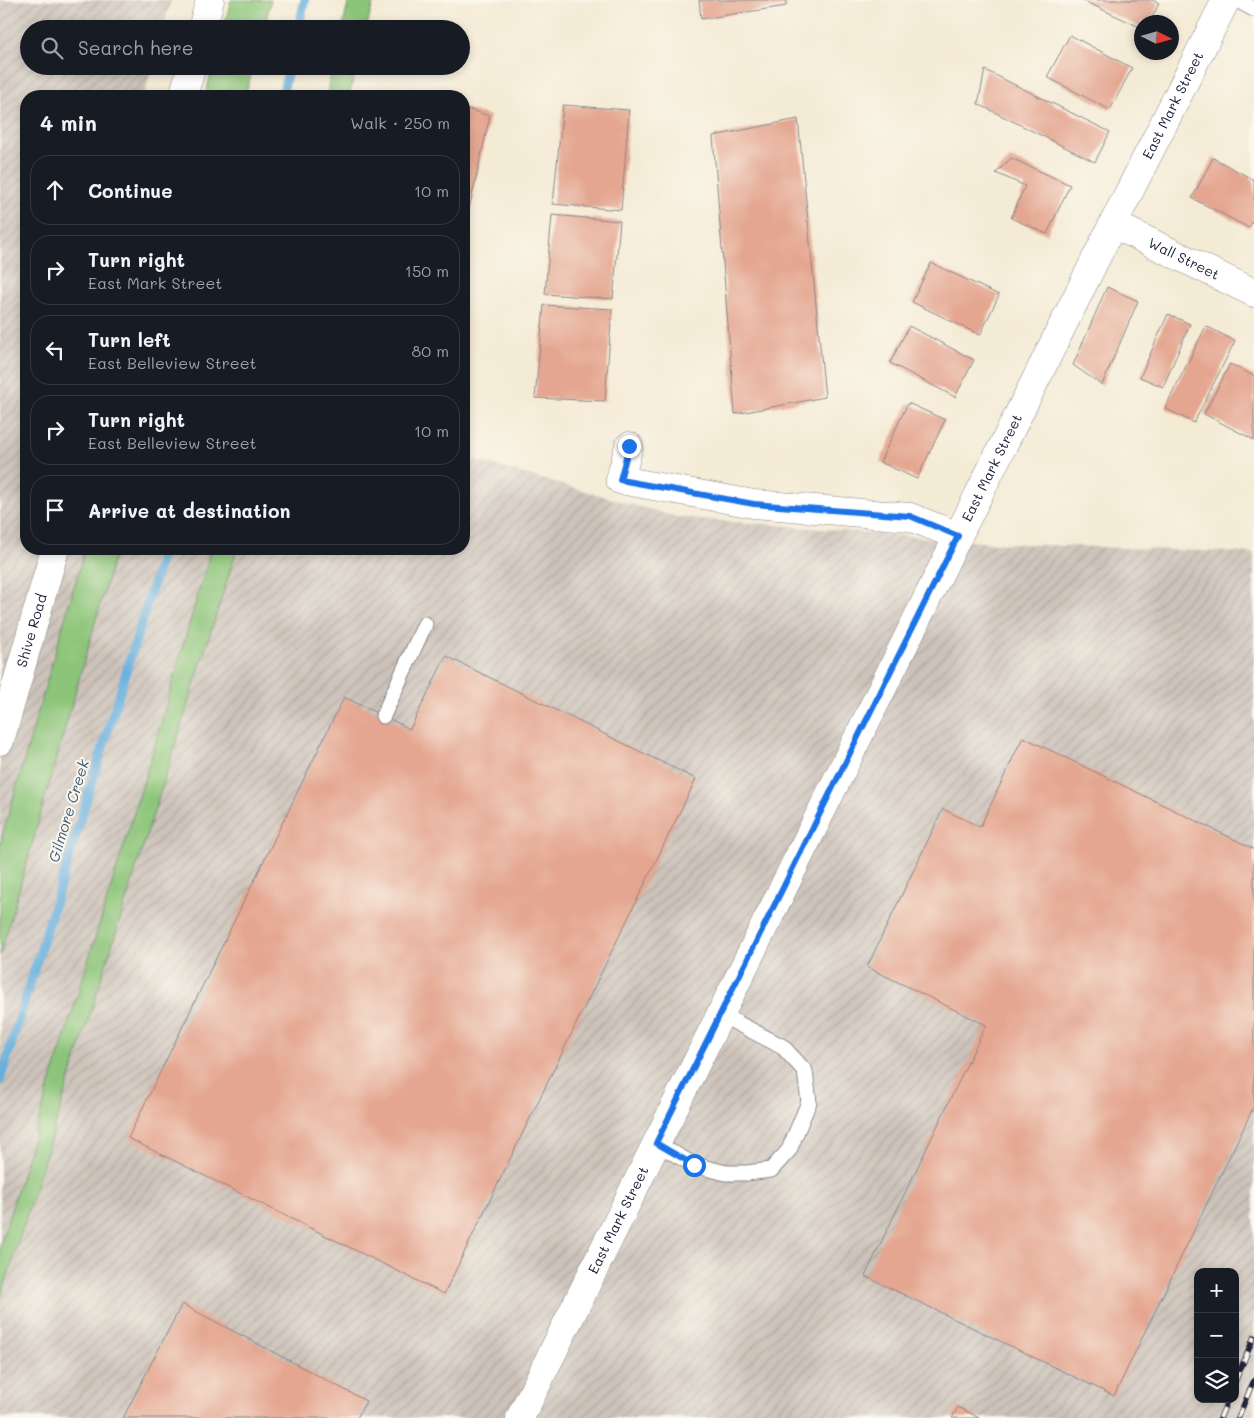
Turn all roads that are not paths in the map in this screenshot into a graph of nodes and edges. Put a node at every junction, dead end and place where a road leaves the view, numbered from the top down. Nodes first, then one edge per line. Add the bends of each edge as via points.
1 (210, 0) edge
2 (1226, 0) edge
3 (1237, 0) edge
4 (1254, 9) edge
5 (204, 20) edge
6 (189, 75) edge
7 (185, 90) edge
8 (1113, 224) junction
9 (1254, 293) edge
10 (629, 446) dead end
11 (958, 536) junction
12 (53, 555) edge
13 (425, 624) dead end
14 (383, 716) dead end
15 (0, 741) edge
16 (720, 1014) junction
17 (656, 1143) junction
18 (520, 1418) edge

1 - 5 street
2 - 8 street, East Mark Street
3 - 4 lane
6 - 7 street
8 - 9 street, Wall Street
8 - 11 street, East Mark Street
10 - 11 street via 620,480 754,504 910,516
11 - 16 street, East Mark Street
12 - 15 street, Shive Road
13 - 14 lane
16 - 17 street, East Mark Street
16 - 17 lane via 783,1047 805,1071 809,1102 789,1150 770,1170 726,1173 694,1165
17 - 18 street, East Mark Street

